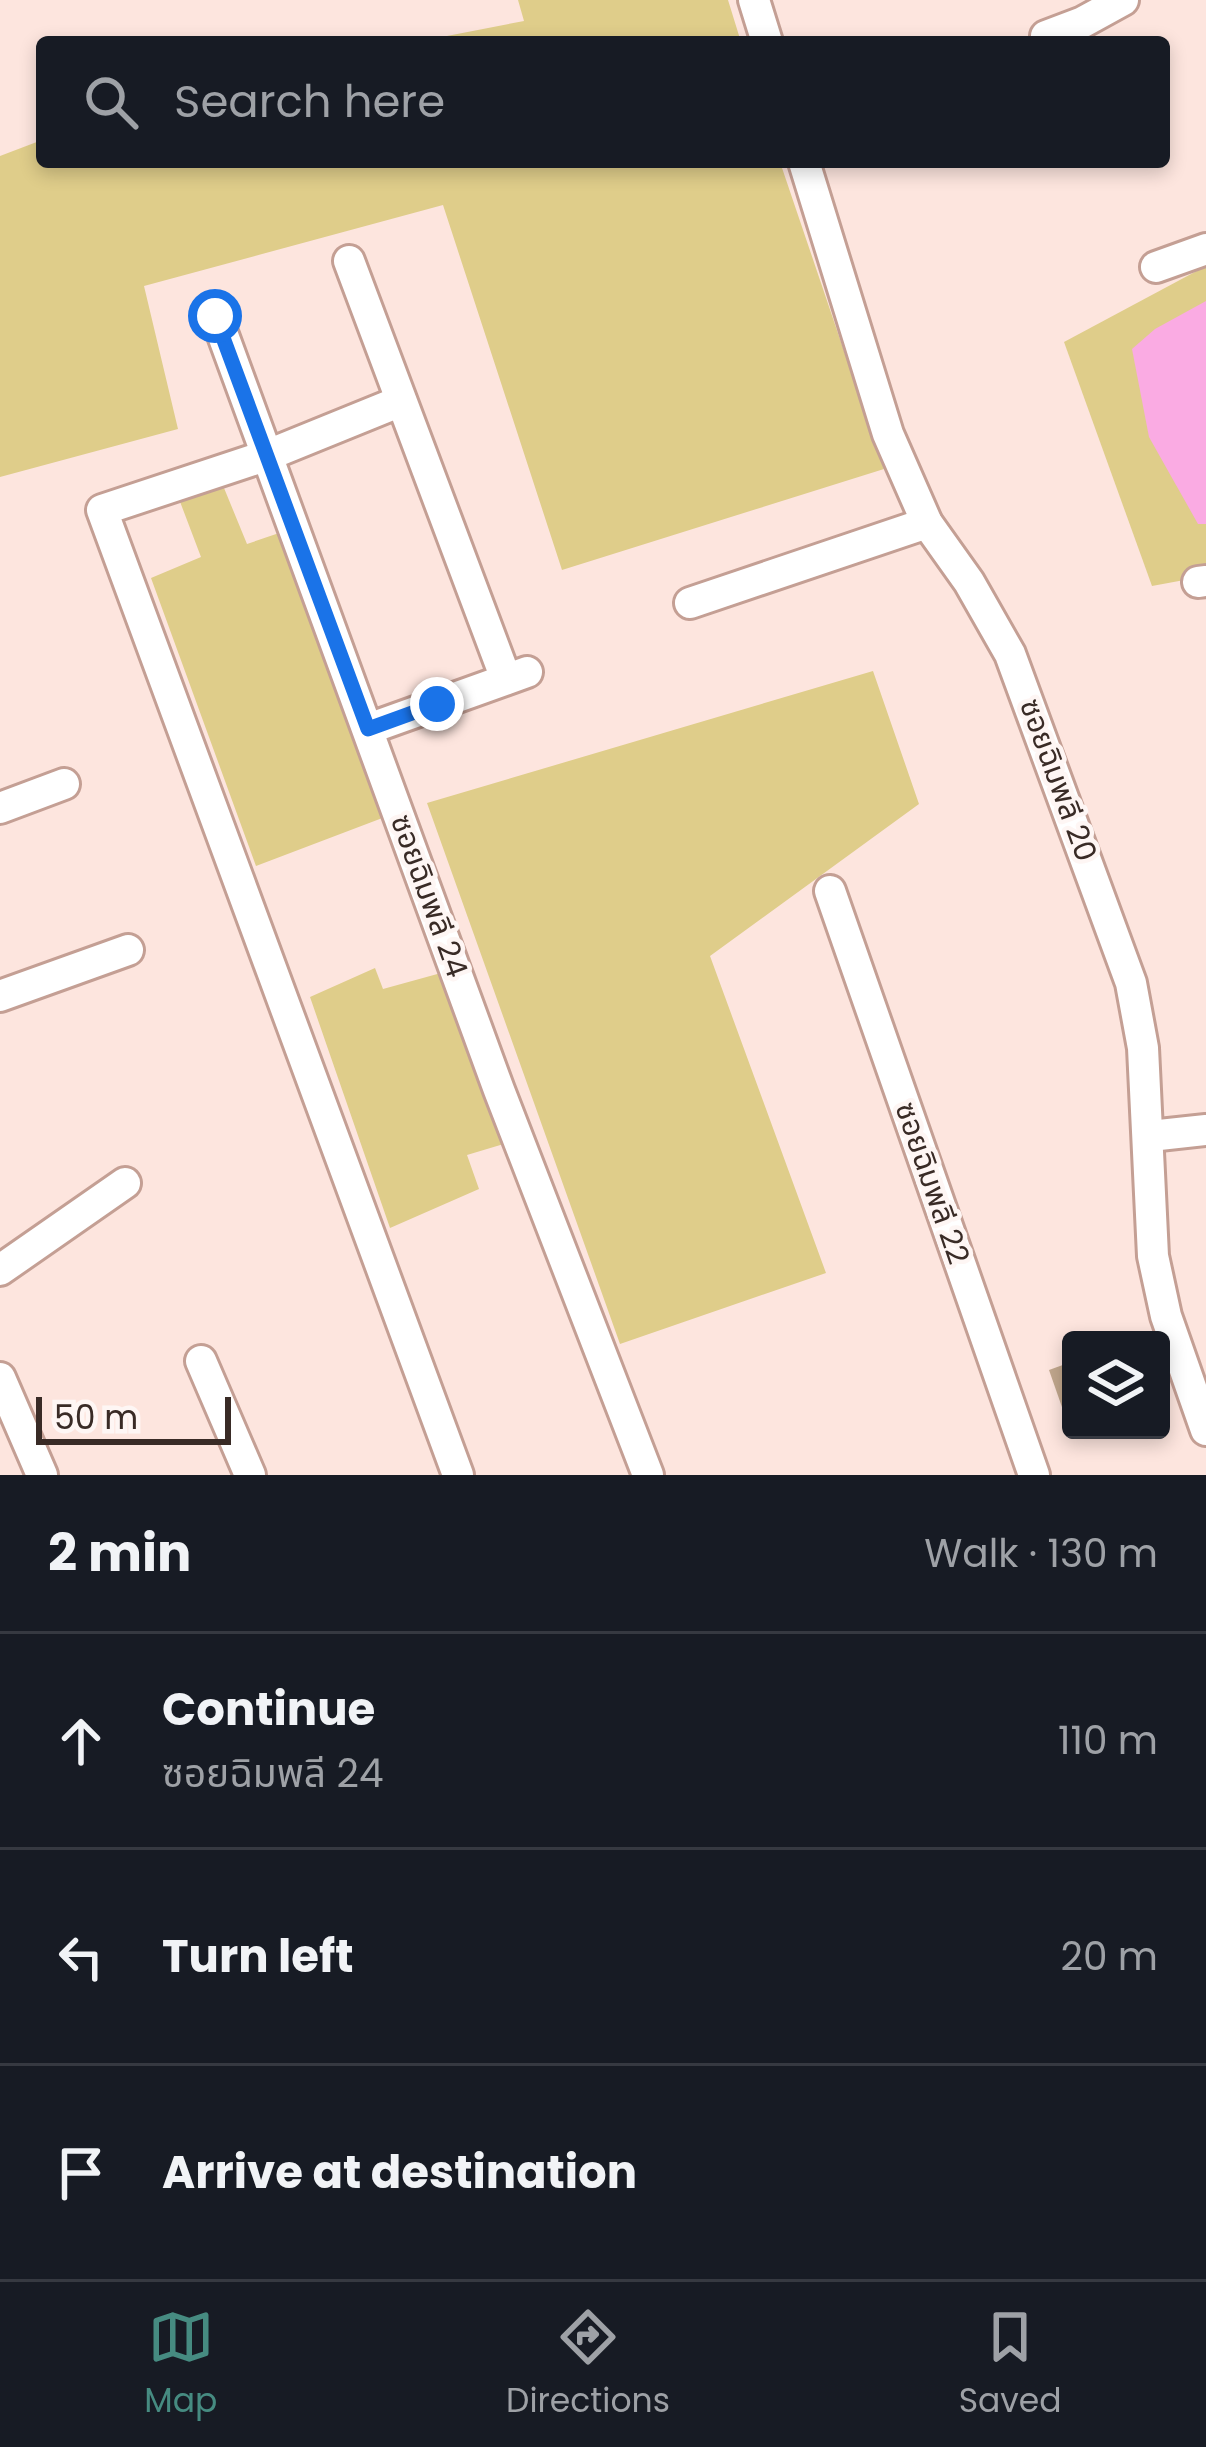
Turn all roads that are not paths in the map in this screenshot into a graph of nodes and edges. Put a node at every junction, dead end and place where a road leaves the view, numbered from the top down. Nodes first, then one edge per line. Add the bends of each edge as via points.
1 (754, 0) edge
2 (1123, 0) edge
3 (764, 36) edge
4 (1046, 36) dead end
5 (806, 168) edge
6 (1206, 249) edge
7 (349, 260) dead end
8 (1156, 267) dead end
9 (215, 316) dead end
10 (401, 401) junction
11 (268, 455) junction
12 (927, 523) junction
13 (690, 603) dead end
14 (368, 729) junction
15 (64, 784) dead end
16 (0, 808) edge
17 (830, 891) dead end
18 (128, 950) dead end
19 (0, 996) edge
20 (1206, 1130) edge
21 (1150, 1136) junction
22 (125, 1183) dead end
23 (0, 1270) edge
24 (200, 1361) dead end
25 (0, 1378) edge
26 (1206, 1430) edge
27 (42, 1475) edge
28 (250, 1475) edge
29 (458, 1475) edge
30 (648, 1475) edge
31 (1034, 1475) edge

1 - 3 street
2 - 4 street
5 - 12 street, ซอยฉิมพลี 20 via 889,434
6 - 8 street
7 - 10 street
9 - 11 street, ซอยฉิมพลี 24
10 - 11 street
10 - 14 street via 516,676
11 - 14 street, ซอยฉิมพลี 24
11 - 29 street via 102,510
12 - 13 street
12 - 21 street, ซอยฉิมพลี 20 via 1010,654 1041,730 1131,983
14 - 30 street, ซอยฉิมพลี 24
15 - 16 street
17 - 31 street, ซอยฉิมพลี 22
18 - 19 street
20 - 21 street
21 - 26 street, ซอยฉิมพลี 20 via 1153,1256
22 - 23 street
24 - 28 street
25 - 27 street

